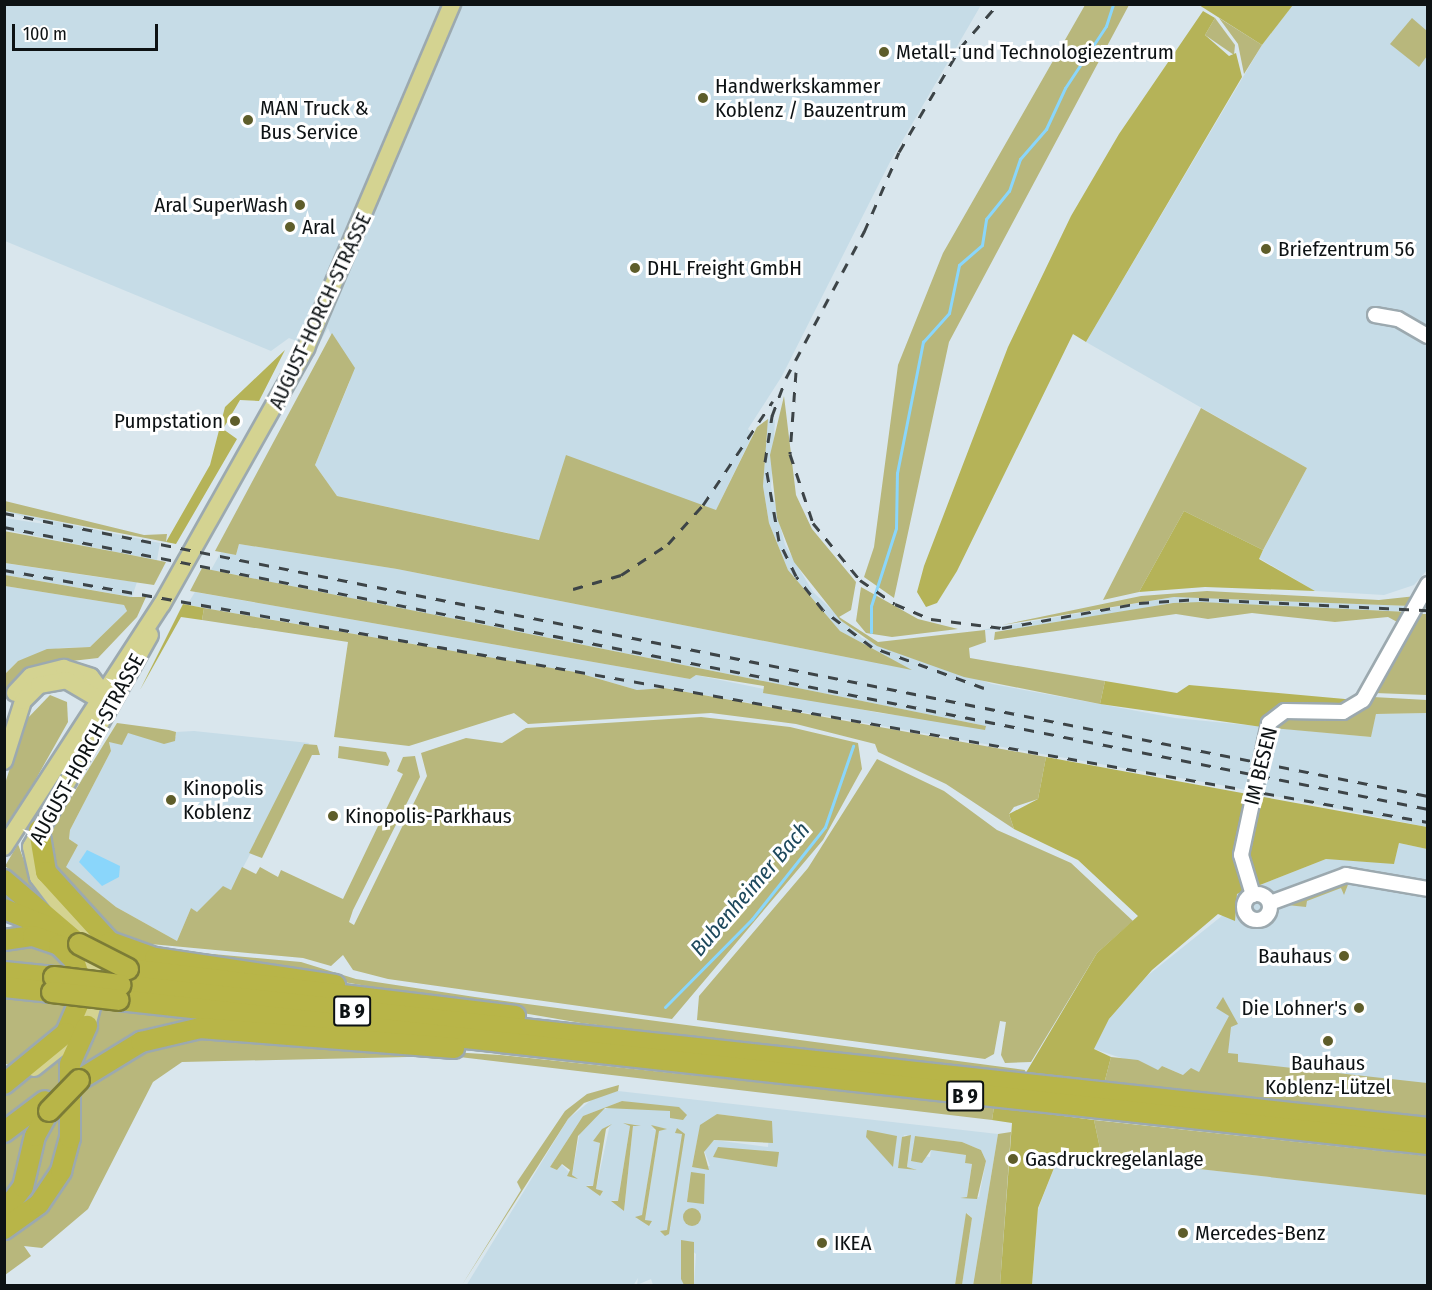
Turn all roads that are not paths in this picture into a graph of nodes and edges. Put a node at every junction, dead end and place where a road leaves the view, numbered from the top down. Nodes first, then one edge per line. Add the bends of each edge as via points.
1 (453, 4) edge
2 (1375, 315) dead end
3 (1428, 336) edge
4 (1428, 584) edge
5 (162, 604) junction
6 (130, 648) junction
7 (79, 671) junction
8 (78, 688) junction
9 (103, 698) junction
10 (84, 720) junction
11 (4, 723) edge
12 (4, 761) edge
13 (39, 830) junction
14 (4, 846) edge
15 (4, 880) edge
16 (1428, 889) edge
17 (1253, 895) junction
18 (1270, 903) junction
19 (4, 909) edge
20 (4, 940) edge
21 (79, 944) junction
22 (4, 972) edge
23 (53, 985) junction
24 (123, 985) junction
25 (4, 987) edge
26 (367, 998) junction
27 (87, 1026) junction
28 (583, 1036) junction
29 (541, 1048) junction
30 (4, 1085) edge
31 (47, 1106) junction
32 (1428, 1128) edge
33 (4, 1132) edge
34 (1389, 1141) junction
35 (1428, 1144) edge
36 (1428, 1152) edge
37 (4, 1212) edge
38 (4, 1229) edge

1 - 5 main road, AUGUST-HORCH-STRASSE via 310,340
2 - 3 street via 1398,319
4 - 17 street, IM BESEN via 1363,700 1343,712 1286,711 1269,723 1240,855
5 - 6 main road, AUGUST-HORCH-STRASSE
5 - 9 main road, AUGUST-HORCH-STRASSE
6 - 7 main road via 100,667
6 - 9 main road, AUGUST-HORCH-STRASSE
7 - 9 main road
7 - 11 main road via 53,668 31,676 16,691
8 - 9 main road
8 - 10 main road
8 - 12 main road via 59,679 32,690 20,708
9 - 10 main road, AUGUST-HORCH-STRASSE
9 - 13 main road, AUGUST-HORCH-STRASSE
10 - 14 main road, AUGUST-HORCH-STRASSE
13 - 26 highway via 46,872 110,942 155,958 299,976
13 - 27 main road, AUGUST-HORCH-STRASSE via 31,847 35,871 81,932 95,969 96,1000
15 - 21 highway
16 - 18 street via 1347,875
17 - 18 street
17 - 18 street, IM BESEN via 1244,908 1252,919 1265,918
19 - 21 highway
20 - 30 highway via 33,936 59,945 74,960 84,991 66,1032
21 - 24 highway, bridge
22 - 23 highway, B 9
23 - 24 highway, B 9, bridge
23 - 25 highway, B 9
24 - 26 highway
24 - 28 highway, B 9
24 - 29 highway, B 9
26 - 28 highway via 518,1016
27 - 30 main road, AUGUST-HORCH-STRASSE via 69,1046
27 - 38 highway via 70,1064 70,1138 61,1171 39,1204
28 - 32 highway, B 9
29 - 31 highway, bridge via 418,1048 200,1028 141,1042 85,1076
29 - 34 highway, B 9
31 - 33 highway
31 - 37 highway via 23,1187
34 - 35 highway, B 9
34 - 36 highway

